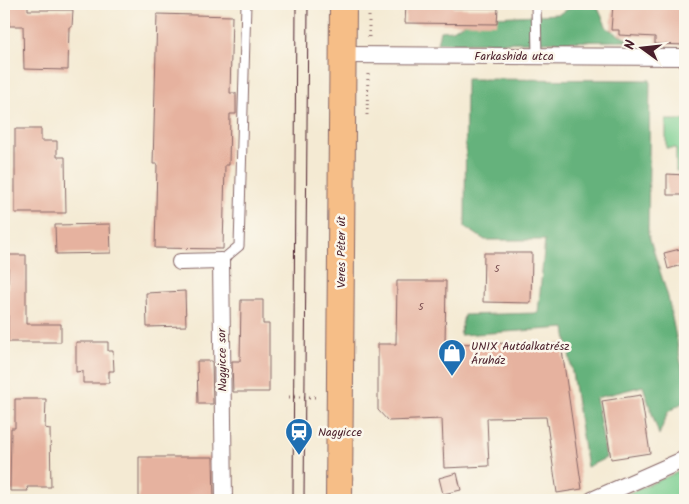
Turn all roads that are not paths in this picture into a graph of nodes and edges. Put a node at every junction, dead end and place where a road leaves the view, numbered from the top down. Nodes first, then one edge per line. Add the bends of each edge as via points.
1 (246, 4) edge
2 (343, 4) edge
3 (536, 4) edge
4 (342, 55) junction
5 (537, 56) junction
6 (685, 57) edge
7 (221, 261) junction
8 (180, 262) dead end
9 (685, 459) edge
10 (224, 500) edge
11 (338, 500) edge
12 (592, 500) edge

1 - 7 lane via 239,246
2 - 4 main road, Veres Péter út
3 - 5 lane
4 - 5 street, Farkashida utca
4 - 11 main road, Veres Péter út
5 - 6 street, Farkashida utca
7 - 8 street
7 - 10 street, Nagyicce sor
9 - 12 street

